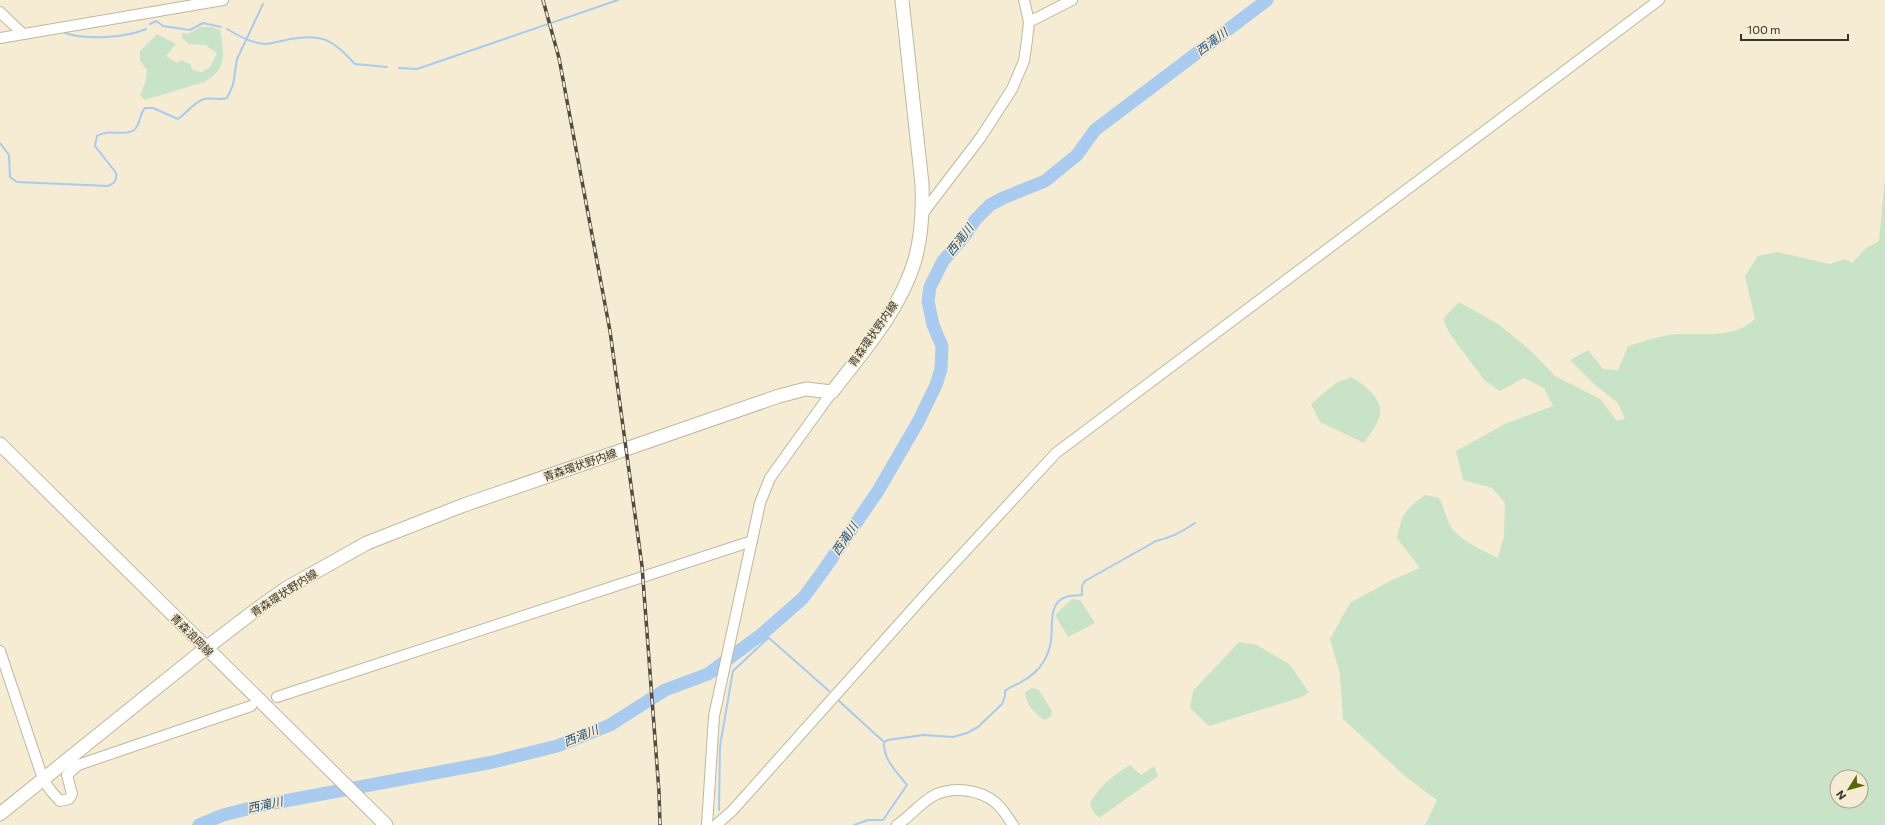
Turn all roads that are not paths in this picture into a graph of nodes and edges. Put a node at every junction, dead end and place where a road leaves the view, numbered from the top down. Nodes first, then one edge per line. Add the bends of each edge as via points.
1 (223, 0) edge
2 (902, 0) edge
3 (1024, 0) edge
4 (1072, 0) edge
5 (1659, 0) edge
6 (177, 4) edge
7 (0, 12) edge
8 (1029, 22) junction
9 (23, 34) junction
10 (0, 38) edge
11 (923, 213) junction
12 (832, 392) junction
13 (0, 444) edge
14 (752, 541) junction
15 (206, 648) junction
16 (0, 651) edge
17 (277, 697) dead end
18 (251, 706) dead end
19 (43, 779) junction
20 (0, 814) edge
21 (386, 825) edge
22 (708, 825) edge
23 (716, 825) edge
24 (897, 825) edge
25 (1013, 825) edge

1 - 6 street
2 - 11 main road, 青森環状野内線
3 - 8 street
4 - 8 street
5 - 23 street via 1056,453 922,598 732,811
6 - 9 street
7 - 9 street
8 - 11 street via 1024,61 1012,89 981,137
9 - 10 street
11 - 12 main road, 青森環状野内線 via 914,263 894,307
12 - 14 street via 770,478 760,503
12 - 15 main road, 青森環状野内線 via 806,389 779,396 423,520 367,543 297,582
13 - 15 main road, 青森浪岡線
14 - 17 street
14 - 22 street via 714,716
15 - 19 main road, 青森環状野内線
15 - 21 main road, 青森浪岡線
16 - 19 street
18 - 19 street via 78,765 67,775 72,794 66,801 60,801
19 - 20 main road, 青森環状野内線
24 - 25 street via 932,796 946,791 961,790 987,797 997,804

